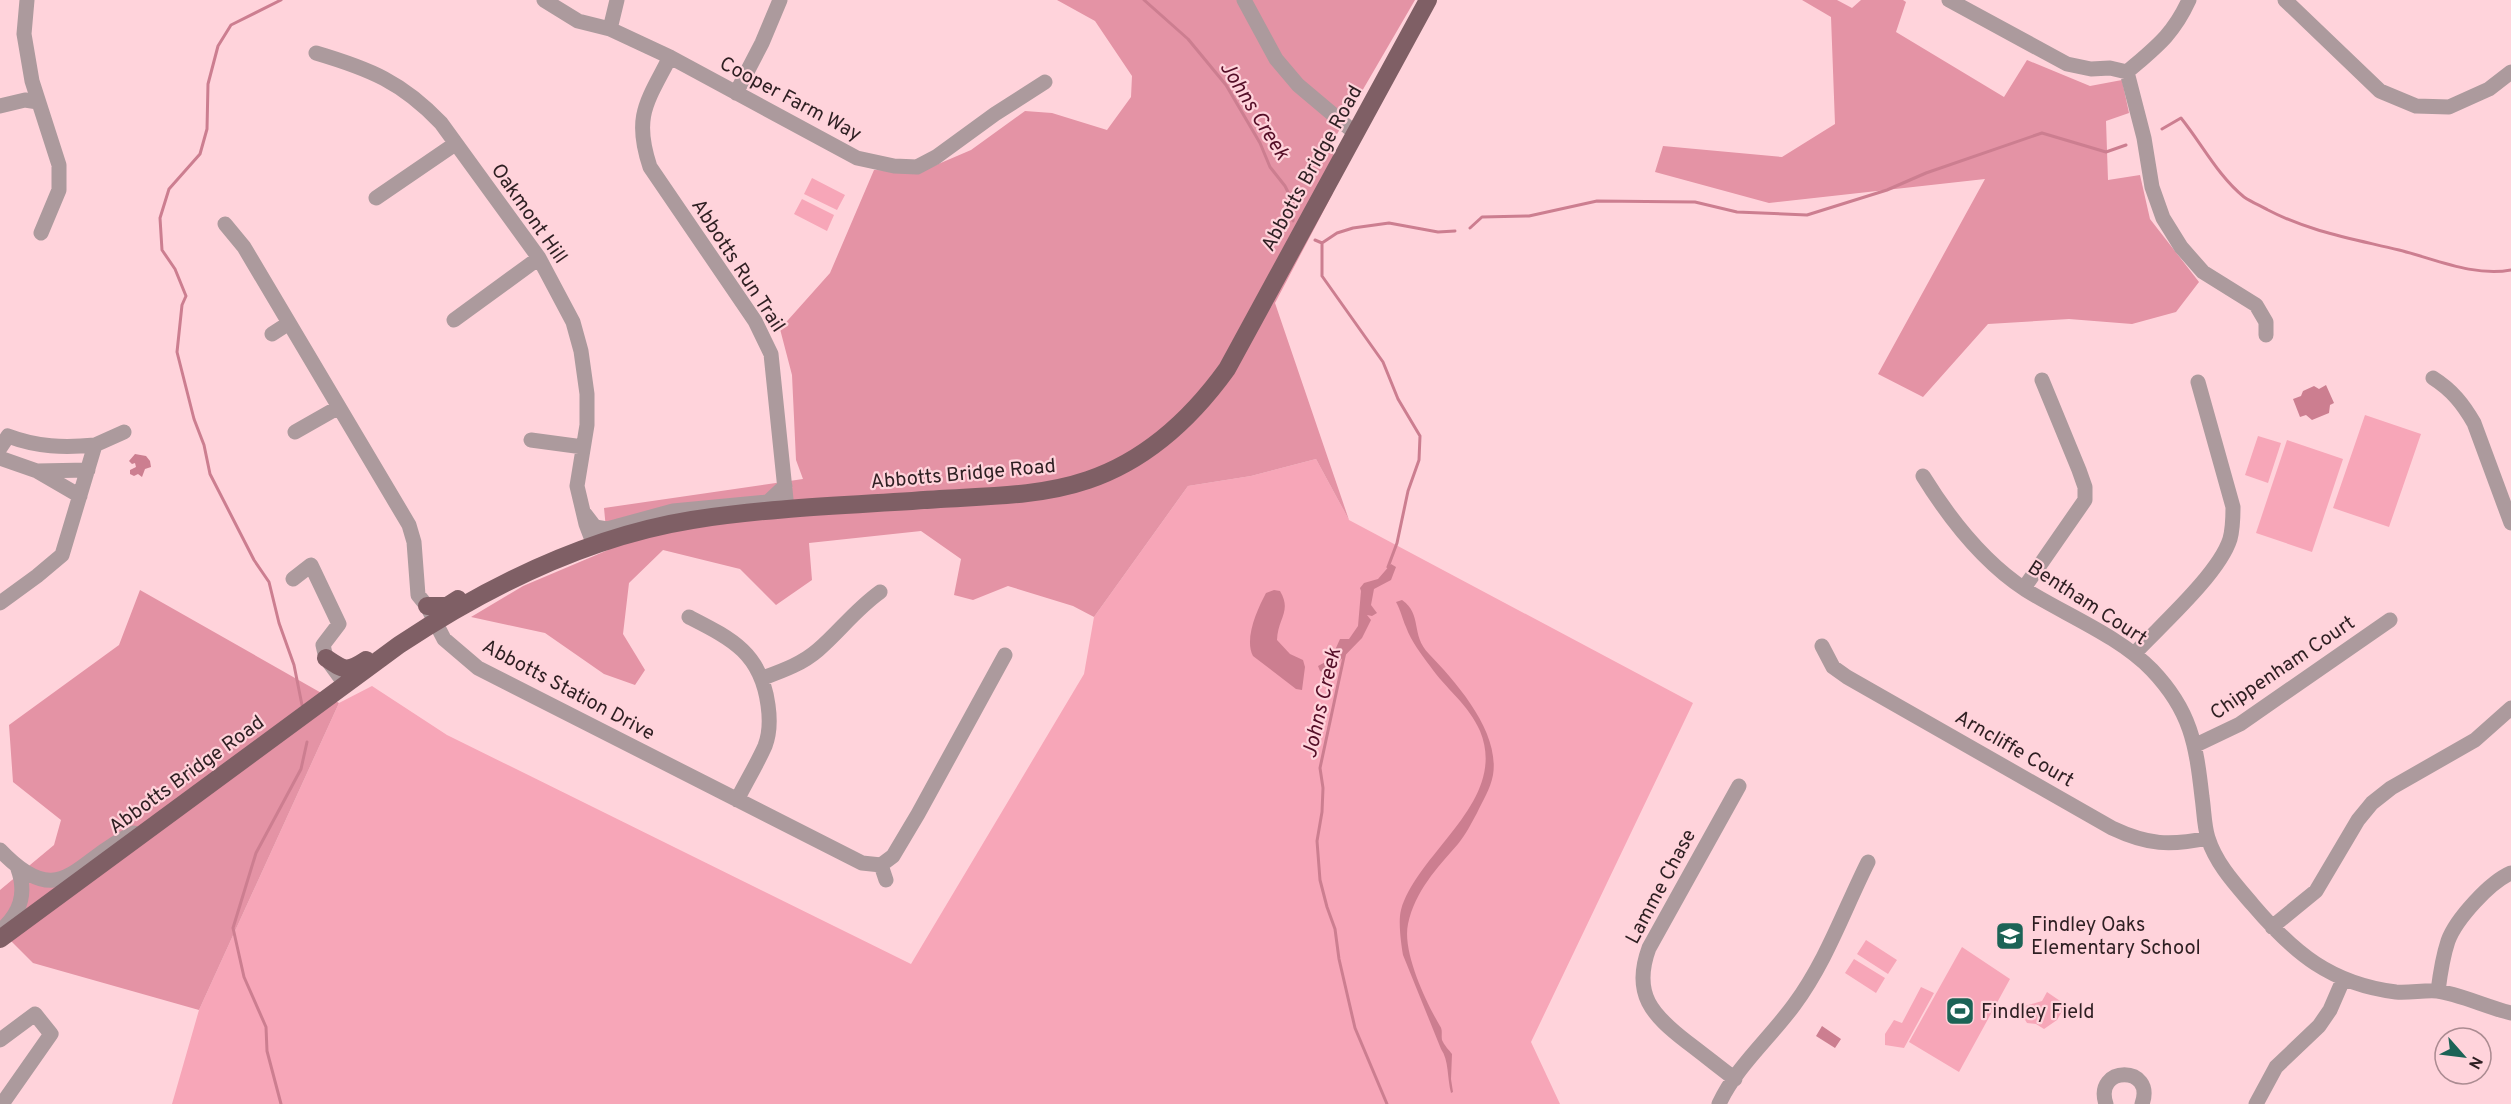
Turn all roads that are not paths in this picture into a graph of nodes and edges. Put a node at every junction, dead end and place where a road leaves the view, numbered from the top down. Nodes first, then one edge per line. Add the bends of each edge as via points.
1 (27, 0) edge
2 (544, 0) edge
3 (617, 0) edge
4 (780, 0) edge
5 (1244, 0) edge
6 (1428, 0) edge
7 (1949, 0) edge
8 (2189, 0) edge
9 (2284, 0) edge
10 (610, 29) junction
11 (316, 53) dead end
12 (670, 57) junction
13 (2127, 72) junction
14 (2511, 72) edge
15 (1045, 82) dead end
16 (736, 93) junction
17 (38, 102) junction
18 (0, 106) edge
19 (1355, 133) junction
20 (455, 144) junction
21 (376, 198) dead end
22 (225, 224) dead end
23 (40, 233) dead end
24 (539, 258) junction
25 (454, 320) dead end
26 (289, 323) junction
27 (272, 334) dead end
28 (2266, 335) dead end
29 (2433, 378) dead end
30 (2042, 380) dead end
31 (2198, 382) dead end
32 (339, 407) junction
33 (124, 432) dead end
34 (295, 432) dead end
35 (531, 440) dead end
36 (95, 445) junction
37 (583, 447) junction
38 (0, 448) edge
39 (0, 458) edge
40 (88, 470) junction
41 (37, 471) junction
42 (1923, 476) dead end
43 (785, 486) junction
44 (80, 496) junction
45 (582, 509) junction
46 (787, 510) junction
47 (2511, 523) edge
48 (594, 545) junction
49 (293, 579) dead end
50 (2024, 588) junction
51 (880, 592) dead end
52 (0, 603) edge
53 (430, 614) junction
54 (689, 617) dead end
55 (2390, 620) dead end
56 (399, 645) junction
57 (1822, 646) dead end
58 (2134, 654) junction
59 (1005, 655) dead end
60 (326, 658) junction
61 (763, 678) junction
62 (339, 689) junction
63 (2511, 708) edge
64 (2196, 745) junction
65 (1739, 786) dead end
66 (737, 800) junction
67 (158, 822) junction
68 (2208, 838) junction
69 (0, 850) edge
70 (1868, 862) dead end
71 (881, 865) junction
72 (18, 869) junction
73 (2511, 873) edge
74 (886, 880) dead end
75 (2271, 927) junction
76 (0, 931) edge
77 (0, 939) edge
78 (2343, 980) junction
79 (2438, 991) junction
80 (2511, 1014) edge
81 (0, 1040) edge
82 (1735, 1078) junction
83 (3, 1096) edge
84 (1719, 1104) edge
85 (2106, 1104) edge
86 (2142, 1104) edge
87 (2256, 1104) edge

1 - 17 street via 24,34
2 - 10 street, Cooper Farm Way via 578,21
3 - 10 street
4 - 16 street
5 - 19 street via 1276,58 1298,85
6 - 19 main road, Abbotts Bridge Road
7 - 13 street via 2067,64
8 - 13 street via 2168,38
9 - 14 street via 2380,91 2416,106 2449,107 2489,89
10 - 12 street, Cooper Farm Way
11 - 20 street, Oakmont Hill via 394,82 426,107
12 - 16 street, Cooper Farm Way
12 - 43 street, Abbotts Run Trail via 645,106 642,143 650,167 755,321 771,354
13 - 28 street via 2152,187 2163,218 2181,247 2204,272 2256,305 2266,322
15 - 16 street, Cooper Farm Way via 917,166 894,166 858,158
17 - 18 street via 25,100
17 - 23 street via 56,151 60,178 55,202
19 - 46 main road, Abbotts Bridge Road via 1227,369 1204,401 1152,447 1089,480 1054,490
20 - 21 street
20 - 24 street, Oakmont Hill
22 - 26 street, Abbotts Station Drive via 244,247
24 - 25 street
24 - 37 street, Oakmont Hill via 573,322 581,351 587,394
26 - 27 street
26 - 32 street, Abbotts Station Drive
29 - 47 street via 2457,398 2474,423
30 - 50 street via 2079,470 2085,500
31 - 58 street via 2233,507 2230,540 2208,575
32 - 34 street
32 - 53 street, Abbotts Station Drive via 409,525 418,594
33 - 36 street
35 - 37 street
36 - 38 street via 63,448 8,436
36 - 40 street
37 - 45 street, Oakmont Hill via 577,486
39 - 41 street
40 - 41 street
40 - 44 street
41 - 44 street
42 - 50 street, Bentham Court via 1978,548
43 - 45 street via 768,502 673,511 607,529 595,527
43 - 46 street, Abbotts Run Trail
44 - 52 street via 62,555
45 - 48 street, Oakmont Hill
46 - 48 main road, Abbotts Bridge Road via 690,520
48 - 53 main road, Abbotts Bridge Road
49 - 60 street via 311,566 339,624 323,645
50 - 58 street, Bentham Court
51 - 61 street via 858,608 818,650
53 - 56 main road, Abbotts Bridge Road
53 - 66 street, Abbotts Station Drive via 444,639 478,668
54 - 61 street via 744,651
55 - 64 street, Chippenham Court via 2240,724
56 - 60 main road, Abbotts Bridge Road via 390,643 349,670
56 - 62 main road, Abbotts Bridge Road
57 - 68 street, Arncliffe Court via 1833,667 1847,677 2112,828 2162,844
58 - 64 street, Bentham Court via 2166,687 2184,714
59 - 71 street via 908,831 893,856
60 - 62 street
61 - 66 street via 769,730
62 - 67 main road, Abbotts Bridge Road
63 - 75 street via 2475,740 2373,802 2316,891
64 - 68 street, Bentham Court
65 - 82 street, Lamme Chase via 1649,948 1642,978 1651,1009 1662,1023
66 - 71 street, Abbotts Station Drive via 862,863
67 - 72 street via 124,837 59,881 37,879
67 - 77 main road, Abbotts Bridge Road
68 - 75 street, Bentham Court via 2224,869
69 - 72 street
70 - 82 street via 1817,969 1795,1005
71 - 74 street
72 - 76 street via 21,904
73 - 79 street via 2482,896 2455,928 2448,941
75 - 78 street, Bentham Court via 2301,954
78 - 79 street, Bentham Court via 2396,992
78 - 87 street via 2319,1026 2276,1066
79 - 80 street, Bentham Court
81 - 83 street via 35,1014 51,1034
82 - 84 street
85 - 86 street via 2106,1085 2115,1076 2127,1074 2143,1085

